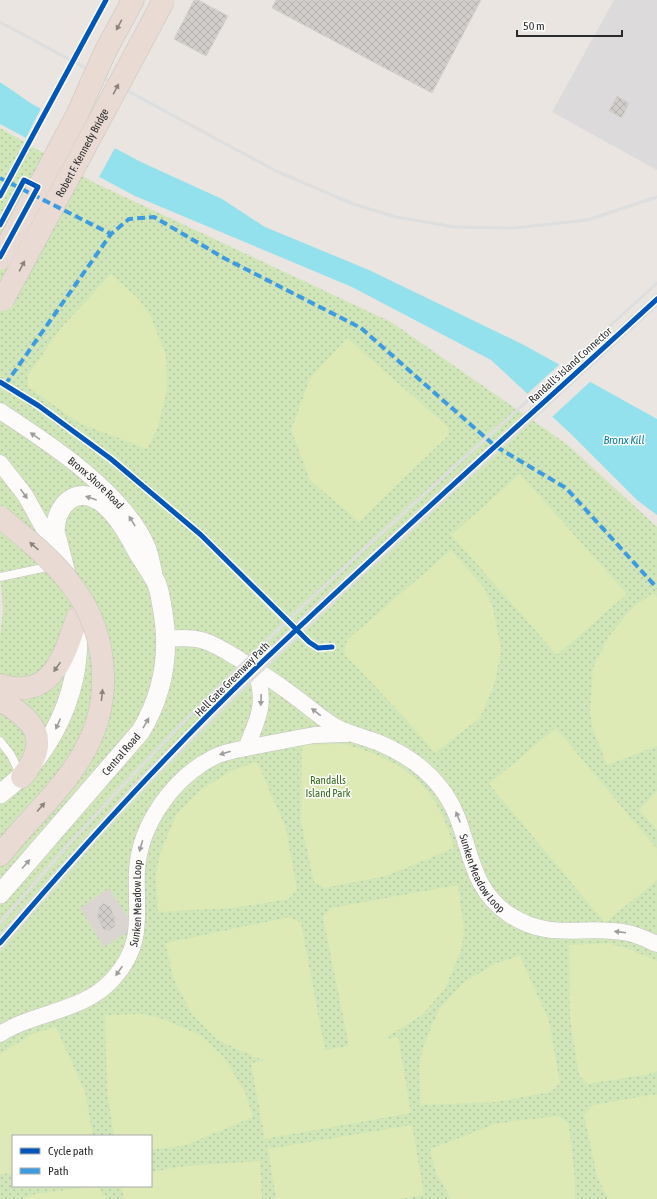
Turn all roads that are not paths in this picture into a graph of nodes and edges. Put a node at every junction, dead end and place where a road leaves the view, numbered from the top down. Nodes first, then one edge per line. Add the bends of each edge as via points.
1 (133, 0) edge
2 (164, 0) edge
3 (106, 50) junction
4 (0, 231) edge
5 (0, 259) edge
6 (1, 305) edge
7 (0, 413) edge
8 (0, 463) edge
9 (0, 517) edge
10 (63, 564) junction
11 (0, 577) edge
12 (156, 583) junction
13 (77, 618) junction
14 (166, 638) junction
15 (255, 669) junction
16 (0, 685) edge
17 (0, 700) edge
18 (348, 734) junction
19 (0, 741) edge
20 (246, 748) junction
21 (22, 777) junction
22 (0, 794) edge
23 (0, 855) edge
24 (0, 894) edge
25 (657, 944) edge
26 (0, 1034) edge

1 -> 3 highway, Robert F. Kennedy Bridge
6 -> 2 highway, Robert F. Kennedy Bridge, bridge
3 - 4 highway, bridge via 65,111
3 - 5 highway, Robert F. Kennedy Bridge, bridge via 77,116
12 -> 7 street, Bronx Shore Road via 148,548 132,520 118,503 67,458
8 -> 10 street via 37,514
23 -> 9 highway, bridge via 66,777 87,747 103,695 103,670 98,636 90,612 79,593 52,562
10 - 11 lane
12 -> 10 street via 115,517 101,502 87,496 65,502 57,514 55,531
10 - 13 street
12 - 14 street, Central Road
13 -> 16 highway via 63,658 52,674 40,683 26,688
13 -> 21 street via 76,658 66,702 48,745
14 - 15 street, Sunken Meadow Loop via 189,638 209,642
24 -> 14 street, Central Road via 141,731 153,709 161,683 165,666
18 -> 15 street, Sunken Meadow Loop
15 -> 20 street via 260,682 261,706
17 - 21 highway via 25,717 35,730 35,753
18 - 20 street, Sunken Meadow Loop via 314,735
25 -> 18 street, Sunken Meadow Loop via 614,931 548,931 523,923 510,915 496,904 480,882 470,862 457,813 440,786 406,756 375,742
19 - 21 lane via 11,755
20 -> 26 street, Sunken Meadow Loop via 215,756 191,772 170,793 149,825 138,859 138,919 135,940 130,953 113,979 80,1003 27,1019
21 - 22 street

